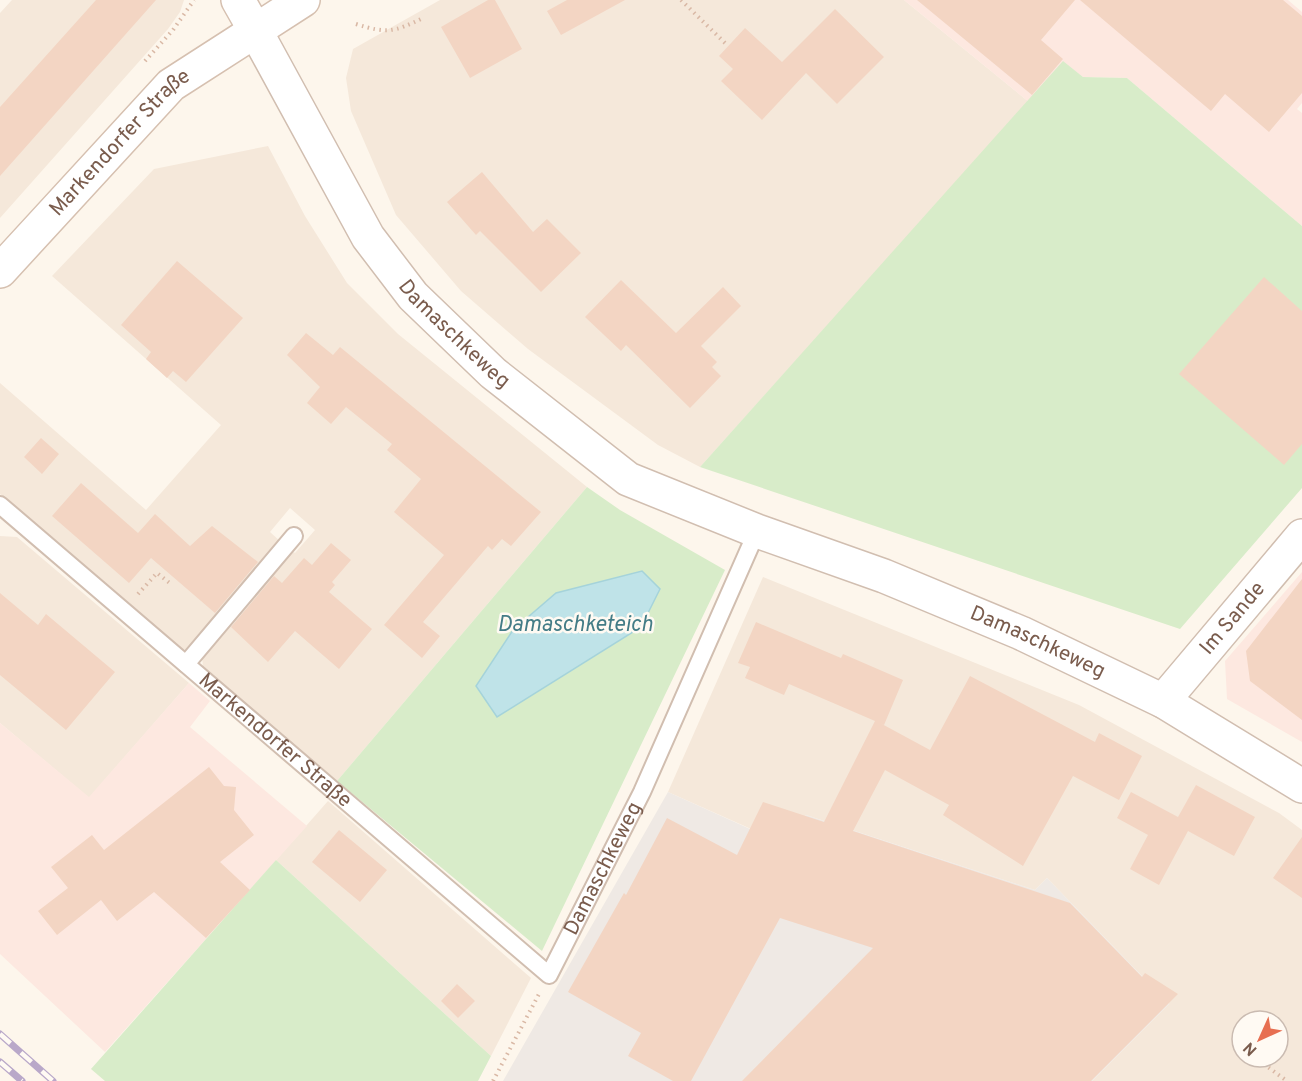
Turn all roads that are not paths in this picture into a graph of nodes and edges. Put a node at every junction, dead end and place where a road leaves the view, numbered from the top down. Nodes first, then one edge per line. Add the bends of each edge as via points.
1 (238, 0) edge
2 (303, 0) edge
3 (255, 30) junction
4 (0, 272) edge
5 (0, 505) edge
6 (757, 531) junction
7 (294, 536) dead end
8 (1299, 545) edge
9 (186, 664) junction
10 (1163, 701) junction
11 (1302, 786) edge
12 (549, 975) joint

1 - 3 street, Damaschkeweg
2 - 3 street, Markendorfer Straße
3 - 4 street, Markendorfer Straße via 171,85
3 - 6 street, Damaschkeweg via 368,237 413,296 493,373 628,479
5 - 9 lane, Markendorfer Straße
6 - 10 street, Damaschkeweg via 884,576 990,620
6 - 12 lane, Damaschkeweg via 642,792
7 - 9 lane
8 - 10 street, Im Sande
9 - 12 lane, Markendorfer Straße
10 - 11 street, Damaschkeweg

